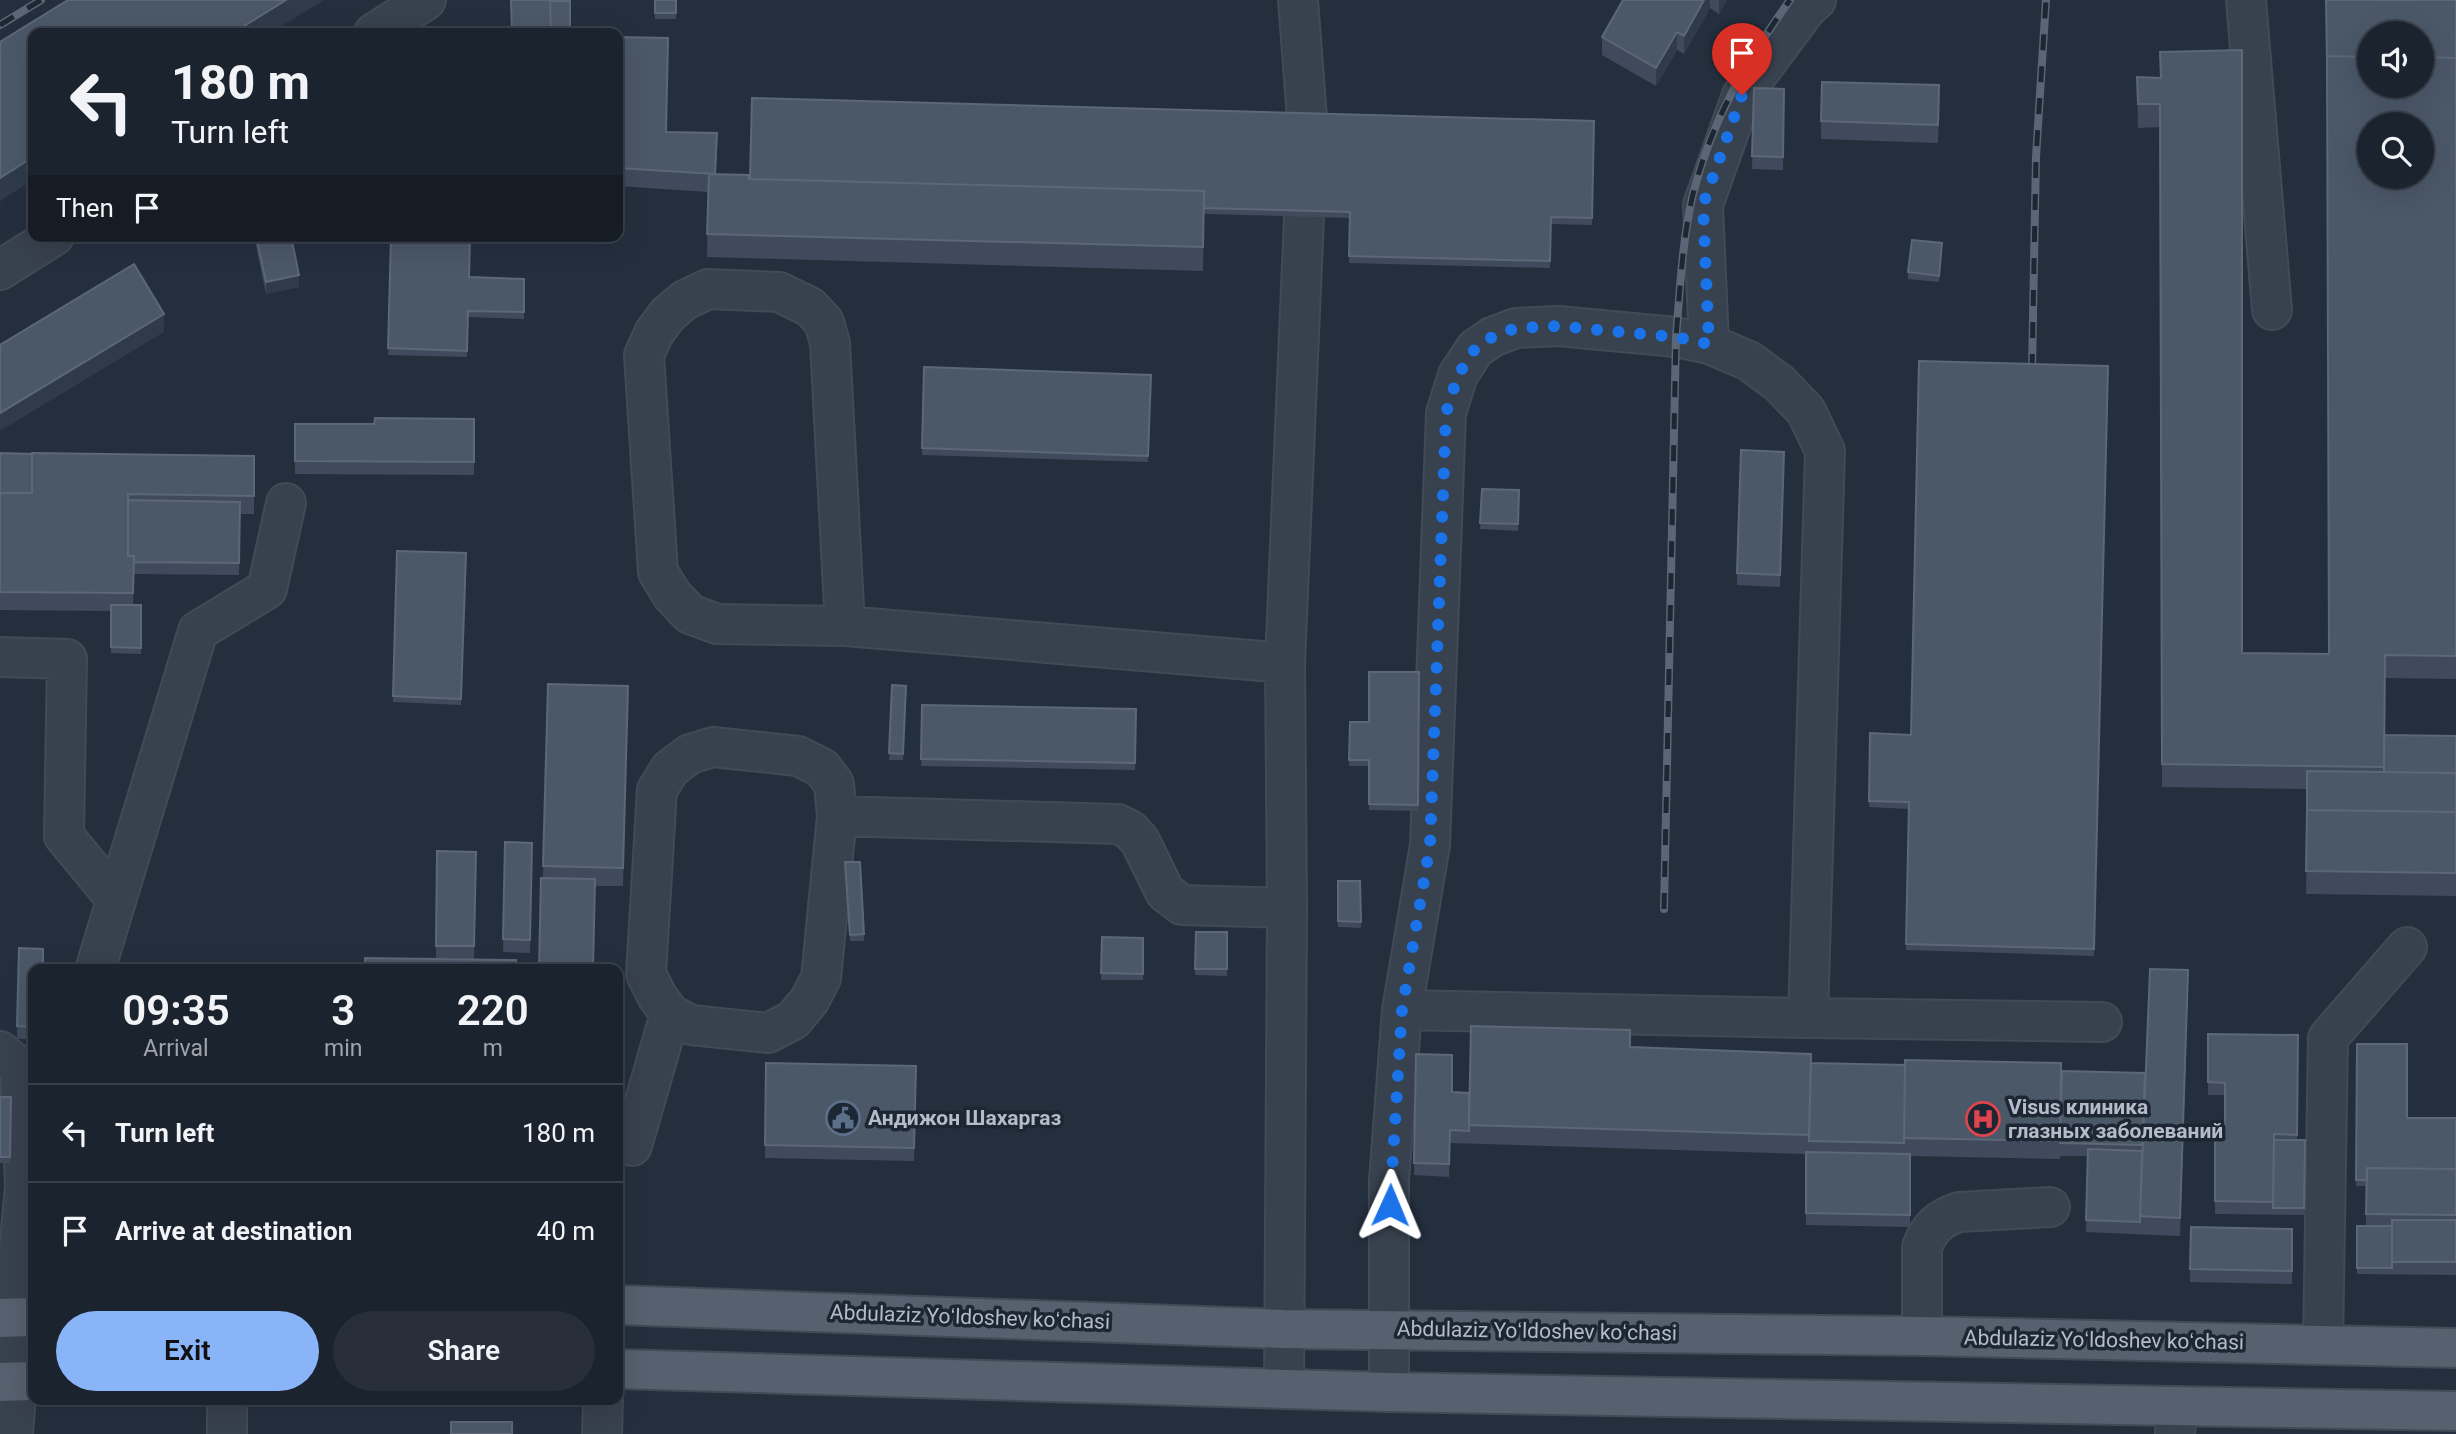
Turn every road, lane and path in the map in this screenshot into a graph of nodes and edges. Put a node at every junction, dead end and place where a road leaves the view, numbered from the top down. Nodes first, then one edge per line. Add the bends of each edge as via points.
1 (426, 0) edge
2 (1298, 0) edge
3 (1816, 0) edge
4 (2246, 0) edge
5 (382, 28) edge
6 (1307, 119) edge
7 (1304, 217) edge
8 (44, 242) edge
9 (0, 270) edge
10 (2272, 310) dead end
11 (1709, 344) junction
12 (286, 503) dead end
13 (845, 626) junction
14 (0, 657) edge
15 (1285, 663) junction
16 (837, 816) junction
17 (116, 899) junction
18 (1287, 908) junction
19 (2407, 947) dead end
20 (96, 964) edge
21 (1402, 1010) junction
22 (670, 1014) junction
23 (1808, 1018) junction
24 (2102, 1022) dead end
25 (0, 1051) edge
26 (632, 1146) dead end
27 (28, 1170) edge
28 (28, 1193) edge
29 (2050, 1207) dead end
30 (623, 1304) edge
31 (15, 1317) edge
32 (1283, 1329) junction
33 (1390, 1329) junction
34 (1922, 1336) junction
35 (2323, 1345) junction
36 (2456, 1348) edge
37 (623, 1369) edge
38 (17, 1382) edge
39 (1284, 1388) junction
40 (1389, 1392) junction
41 (227, 1405) edge
42 (603, 1405) edge
43 (2456, 1410) edge
44 (2176, 1420) edge
45 (2392, 1422) edge
46 (13, 1434) edge
47 (228, 1434) edge
48 (602, 1434) edge

1 - 5 street
2 - 6 street
3 - 11 street via 1742,95 1703,205
4 - 10 street
7 - 15 street
8 - 9 street
11 - 21 street via 1558,326 1516,328 1475,349 1458,375 1446,413 1430,845
11 - 23 street via 1749,361 1779,383 1806,411 1825,452
12 - 17 street via 267,589 198,631
13 - 13 street via 716,624 690,614 658,572 644,355 668,314 708,289 779,292 810,307 824,322 830,343
13 - 15 street
14 - 17 street via 67,659 64,836
15 - 18 street
16 - 18 street via 1118,824 1140,841 1165,891 1182,905
16 - 22 street via 821,978 801,1011 768,1033 691,1025
16 - 22 street via 834,784 822,768 798,756 713,747 690,754 670,769 657,790 646,974
17 - 20 street
18 - 32 street
19 - 35 street via 2328,1038
21 - 23 street
21 - 33 street via 1390,1180
22 - 26 street
23 - 24 street
25 - 27 street via 20,1068
28 - 31 street
29 - 34 street via 1959,1212 1935,1224 1922,1247
30 - 32 main road, Abdulaziz Yoʻldoshev koʻchasi
31 - 38 street
32 - 33 main road, Abdulaziz Yoʻldoshev koʻchasi
32 - 39 street
33 - 34 main road, Abdulaziz Yoʻldoshev koʻchasi
33 - 40 street
34 - 35 main road, Abdulaziz Yoʻldoshev koʻchasi
35 - 36 main road, Abdulaziz Yoʻldoshev koʻchasi
37 - 39 main road
38 - 46 street
39 - 40 main road
40 - 44 main road
41 - 47 street
42 - 48 street
43 - 45 main road
44 - 45 main road

